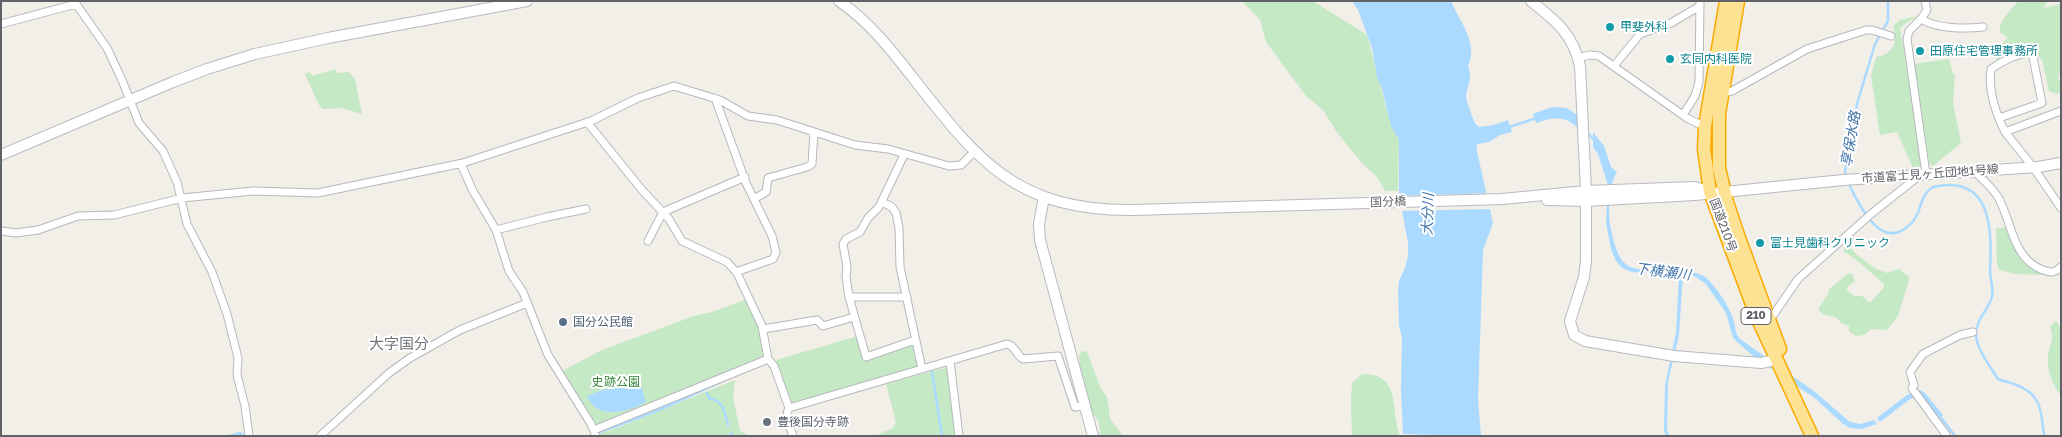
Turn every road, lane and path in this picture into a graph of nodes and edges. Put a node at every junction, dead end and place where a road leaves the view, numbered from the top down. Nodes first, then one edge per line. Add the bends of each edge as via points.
1 (527, 1) edge
2 (839, 1) edge
3 (1531, 1) edge
4 (1726, 1) edge
5 (1738, 1) edge
6 (1925, 1) edge
7 (75, 3) edge
8 (1700, 4) edge
9 (1921, 19) junction
10 (1, 24) edge
11 (1983, 27) dead end
12 (1891, 36) dead end
13 (1578, 58) junction
14 (1614, 66) junction
15 (1722, 93) junction
16 (715, 98) junction
17 (131, 100) junction
18 (2061, 111) edge
19 (1683, 116) junction
20 (1999, 118) junction
21 (587, 122) junction
22 (1705, 125) junction
23 (814, 132) junction
24 (2005, 132) junction
25 (974, 152) junction
26 (1, 155) edge
27 (903, 158) dead end
28 (2061, 163) edge
29 (461, 164) junction
30 (2033, 167) junction
31 (1974, 171) junction
32 (1923, 175) junction
33 (744, 178) junction
34 (1710, 192) junction
35 (1724, 192) junction
36 (1604, 195) joint
37 (1586, 196) junction
38 (1044, 197) junction
39 (182, 198) junction
40 (754, 198) junction
41 (882, 202) junction
42 (2061, 208) edge
43 (586, 210) dead end
44 (663, 212) junction
45 (1, 230) edge
46 (496, 230) junction
47 (648, 241) dead end
48 (2061, 267) edge
49 (736, 272) junction
50 (850, 297) junction
51 (907, 297) junction
52 (527, 303) junction
53 (854, 317) junction
54 (1768, 320) junction
55 (763, 329) junction
56 (1973, 332) dead end
57 (915, 340) junction
58 (768, 359) junction
59 (1776, 360) junction
60 (950, 361) junction
61 (922, 369) junction
62 (1085, 406) junction
63 (789, 408) junction
64 (595, 433) edge
65 (249, 436) edge
66 (320, 436) edge
67 (793, 436) edge
68 (959, 436) edge
69 (1093, 436) edge
70 (1813, 436) edge
71 (1947, 436) edge

1 - 17 street via 279,48 207,69
2 - 25 street, 国分橋 via 884,40
3 - 13 street via 1564,30
4 - 22 highway, 国道210号 / 210
5 - 15 highway, 国道210号 / 210
6 - 9 street via 1927,10
7 - 10 street
7 - 17 street via 107,48
8 - 14 street via 1669,24 1640,34
8 - 19 street via 1699,82
9 - 11 street via 1932,24
9 - 32 street via 1909,31 1907,39
12 - 15 street via 1866,30 1807,49 1732,92
13 - 14 street via 1596,56
13 - 37 street
14 - 19 street
15 - 35 highway, 国道210号 / 210 via 1717,150
16 - 21 street via 670,86
16 - 23 street via 748,116 777,120
16 - 33 street
17 - 26 street
17 - 39 street via 142,127 166,157
18 - 24 street
19 - 22 street
20 - 20 street via 2042,102 2031,53 1990,69 1992,96
20 - 24 street
21 - 29 street
21 - 44 street
22 - 34 highway, 国道210号 / 210 via 1704,149
23 - 25 street via 855,145 888,149 949,166 961,165
23 - 40 street via 812,164 768,178 766,192
24 - 30 street
25 - 38 street, 国分橋 via 1004,176
27 - 41 street
28 - 30 street, 市道富士見ヶ丘団地1号線
29 - 39 street via 318,193 253,191
29 - 46 street
30 - 31 street, 市道富士見ヶ丘団地1号線
30 - 42 street
31 - 32 street, 市道富士見ヶ丘団地1号線
31 - 48 street via 1997,196 2026,259 2051,272
32 - 35 street, 市道富士見ヶ丘団地1号線 via 1821,181
32 - 54 street via 1798,278
33 - 40 street
33 - 44 street
34 - 35 street, 市道富士見ヶ丘団地1号線
34 - 36 street, 市道富士見ヶ丘団地1号線
34 - 59 highway, 国道210号 / 210
35 - 54 highway, 国道210号 / 210
36 - 37 street, 国分橋
37 - 38 street, 国分橋 via 1105,210
37 - 59 street via 1586,267 1570,320 1575,337 1674,356 1761,363
38 - 62 street via 1040,240
39 - 45 street via 118,214 74,217 38,230 16,233
39 - 65 street via 187,224 212,272 229,318
40 - 49 street via 772,236 775,256
41 - 50 street via 860,232 843,242
41 - 51 street via 896,213
43 - 46 street
44 - 47 street
44 - 49 street via 683,242 727,262
46 - 52 street via 509,271
49 - 55 street
50 - 51 street
50 - 53 street
51 - 57 street
52 - 64 street via 548,355
52 - 66 street via 460,330 410,358
53 - 55 street via 823,326 817,320
53 - 57 street via 866,357
54 - 70 highway, 国道210号 / 210
55 - 58 street
56 - 71 street via 1951,339 1920,356 1910,372 1912,388
57 - 61 street
58 - 63 street via 774,366
58 - 64 street
59 - 70 highway, 国道210号 / 210
60 - 61 street
60 - 62 street via 1007,344 1013,346 1023,359 1056,355 1075,407
60 - 68 street
61 - 63 street
62 - 69 street
63 - 67 street via 786,412

